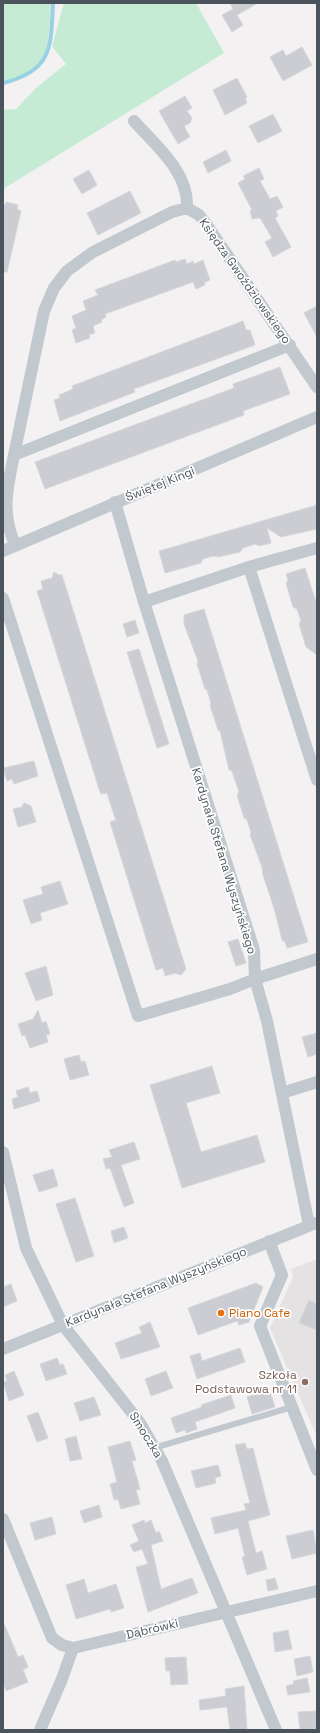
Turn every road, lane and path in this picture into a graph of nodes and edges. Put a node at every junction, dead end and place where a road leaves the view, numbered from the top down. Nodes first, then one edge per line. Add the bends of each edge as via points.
1 (134, 121) dead end
2 (187, 208) junction
3 (290, 345) junction
4 (317, 387) edge
5 (317, 418) edge
6 (14, 455) junction
7 (115, 502) junction
8 (15, 545) junction
9 (317, 548) edge
10 (3, 551) edge
11 (249, 567) junction
12 (3, 598) edge
13 (144, 602) junction
14 (317, 780) edge
15 (317, 959) edge
16 (255, 979) junction
17 (317, 1082) edge
18 (282, 1093) junction
19 (3, 1152) edge
20 (313, 1224) edge
21 (269, 1241) junction
22 (63, 1325) junction
23 (3, 1349) edge
24 (292, 1407) junction
25 (154, 1448) junction
26 (317, 1470) edge
27 (3, 1519) edge
28 (317, 1591) edge
29 (226, 1612) junction
30 (73, 1648) junction
31 (40, 1730) edge
32 (276, 1730) edge

1 - 2 street via 182,179 186,188
2 - 3 street, Księdza Gwoździowskiego via 204,221
2 - 6 street via 172,212 79,261 67,271 54,288 44,311
3 - 4 street, Księdza Gwoździowskiego
3 - 6 street
5 - 7 street, Świętej Kingi
6 - 8 street via 7,488 6,509
7 - 8 street, Świętej Kingi
7 - 13 street, Kardynała Stefana Wyszyńskiego
8 - 10 street, Świętej Kingi
9 - 11 street
11 - 13 street
11 - 14 street
12 - 16 street via 138,1016
13 - 16 street, Kardynała Stefana Wyszyńskiego via 254,950
15 - 16 street
16 - 18 street, Kardynała Stefana Wyszyńskiego
17 - 18 street
18 - 20 street, Kardynała Stefana Wyszyńskiego
19 - 22 street, Smoczka via 26,1248
20 - 21 street, Kardynała Stefana Wyszyńskiego
21 - 22 street, Kardynała Stefana Wyszyńskiego
21 - 24 street via 282,1275 260,1326
22 - 23 street, Kardynała Stefana Wyszyńskiego
22 - 25 street, Smoczka via 140,1423
24 - 25 lane
24 - 26 street
25 - 29 street, Smoczka via 162,1461
27 - 30 street via 52,1638 62,1645
28 - 29 street, Dąbrówki
29 - 30 street, Dąbrówki
29 - 32 street, Smoczka
30 - 31 street

